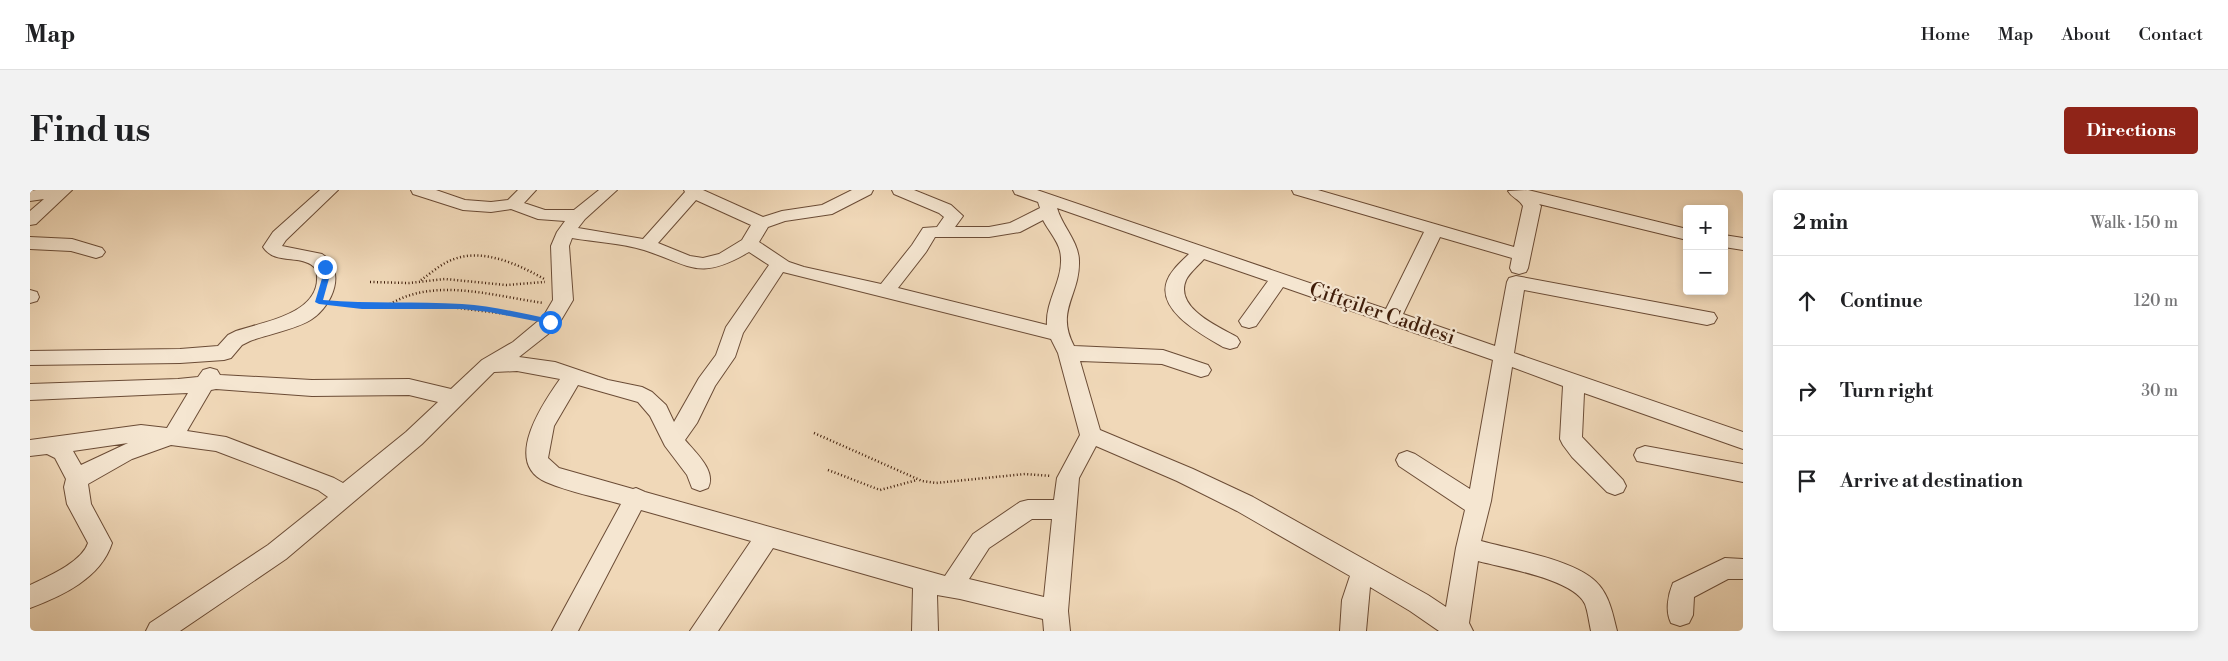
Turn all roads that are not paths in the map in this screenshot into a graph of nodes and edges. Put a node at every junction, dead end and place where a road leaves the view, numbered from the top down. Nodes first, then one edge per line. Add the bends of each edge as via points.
1 (65, 190) edge
2 (330, 190) edge
3 (419, 190) edge
4 (528, 190) edge
5 (609, 190) edge
6 (865, 190) edge
7 (900, 190) edge
8 (1021, 190) edge
9 (1300, 190) edge
10 (693, 191) edge
11 (1519, 193) edge
12 (30, 196) edge
13 (512, 204) junction
14 (1048, 204) junction
15 (579, 215) junction
16 (30, 220) edge
17 (761, 223) junction
18 (1434, 230) junction
19 (943, 231) junction
20 (566, 232) junction
21 (1683, 234) edge
22 (1728, 242) edge
23 (30, 243) edge
24 (749, 244) junction
25 (1743, 244) edge
26 (647, 245) junction
27 (96, 252) dead end
28 (1201, 252) junction
29 (1522, 255) junction
30 (779, 264) junction
31 (1279, 279) junction
32 (1516, 282) junction
33 (886, 291) junction
34 (1392, 317) junction
35 (1707, 318) dead end
36 (1249, 320) dead end
37 (1058, 334) junction
38 (1230, 342) dead end
39 (224, 353) junction
40 (1068, 353) junction
41 (1502, 356) junction
42 (30, 358) edge
43 (489, 365) junction
44 (1202, 370) dead end
45 (573, 376) junction
46 (1574, 382) junction
47 (205, 383) junction
48 (30, 392) edge
49 (455, 398) junction
50 (1091, 435) junction
51 (173, 436) junction
52 (673, 440) junction
53 (1742, 444) edge
54 (40, 447) edge
55 (1645, 455) dead end
56 (1407, 460) dead end
57 (1743, 473) edge
58 (77, 479) junction
59 (700, 482) dead end
60 (1615, 486) dead end
61 (345, 496) junction
62 (636, 498) junction
63 (1478, 506) junction
64 (1065, 510) junction
65 (768, 536) junction
66 (1468, 548) junction
67 (1743, 569) edge
68 (1365, 572) junction
69 (926, 582) junction
70 (951, 587) junction
71 (30, 597) edge
72 (1680, 615) dead end
73 (1056, 621) edge
74 (180, 625) edge
75 (1457, 630) edge
76 (158, 631) edge
77 (565, 631) edge
78 (703, 631) edge
79 (925, 631) edge
80 (1353, 631) edge
81 (1604, 631) edge

1 - 12 street
1 - 16 street
2 - 39 street via 272,246 322,262 327,275 319,302 304,316 243,336
3 - 13 street via 463,204 491,207
4 - 13 street
5 - 15 street
6 - 17 street via 826,210 782,216
7 - 19 street via 954,216
8 - 14 street, Çiftçiler Caddesi
9 - 18 street
10 - 17 street via 752,216
10 - 26 street
11 - 21 street
11 - 29 street via 1532,206
13 - 15 street via 537,216
14 - 19 street via 1014,228 981,232
14 - 28 street, Çiftçiler Caddesi
14 - 37 street via 1052,221 1069,250 1070,262 1056,315
15 - 20 street
17 - 24 street
18 - 29 street
18 - 34 street
19 - 33 street via 929,232
20 - 26 street
20 - 43 street via 560,246 563,300 555,313 520,347
22 - 25 street
23 - 27 street via 72,245
24 - 26 street via 725,258 703,264 686,261
24 - 30 street
28 - 31 street, Çiftçiler Caddesi
28 - 38 street via 1175,283 1176,296 1182,308 1196,322
29 - 32 street
30 - 33 street via 813,276
30 - 52 street via 733,332 725,357
31 - 34 street, Çiftçiler Caddesi
31 - 36 street
32 - 35 street
32 - 41 street
33 - 37 street
34 - 41 street, Çiftçiler Caddesi
37 - 40 street
39 - 42 street
39 - 47 street
40 - 44 street via 1163,357
40 - 50 street
41 - 46 street, Çiftçiler Caddesi
41 - 63 street
43 - 45 street via 538,366
43 - 49 street
45 - 52 street via 645,397 658,410
45 - 62 street via 542,427 537,461 552,475
46 - 53 street, Çiftçiler Caddesi
46 - 60 street via 1571,439
47 - 48 street via 178,387
47 - 49 street via 312,388 409,387
47 - 51 street
49 - 61 street via 414,438
50 - 64 street via 1068,478
50 - 68 street via 1246,504
51 - 54 street via 141,433
51 - 58 street via 124,453
51 - 61 street via 218,443 326,484
52 - 59 street via 696,468
54 - 58 street via 62,452
55 - 57 street
56 - 63 street
58 - 71 street via 74,489 78,502 100,543 99,549 76,572
61 - 74 street
62 - 65 street
62 - 77 street
63 - 66 street
64 - 70 street via 1028,509 981,541
64 - 73 street
65 - 69 street
65 - 78 street
66 - 75 street
66 - 81 street via 1565,574 1579,581 1596,598
67 - 72 street via 1725,568 1682,591
68 - 75 street via 1419,603
68 - 80 street via 1355,591
69 - 70 street
69 - 79 street
70 - 73 street
74 - 76 street

